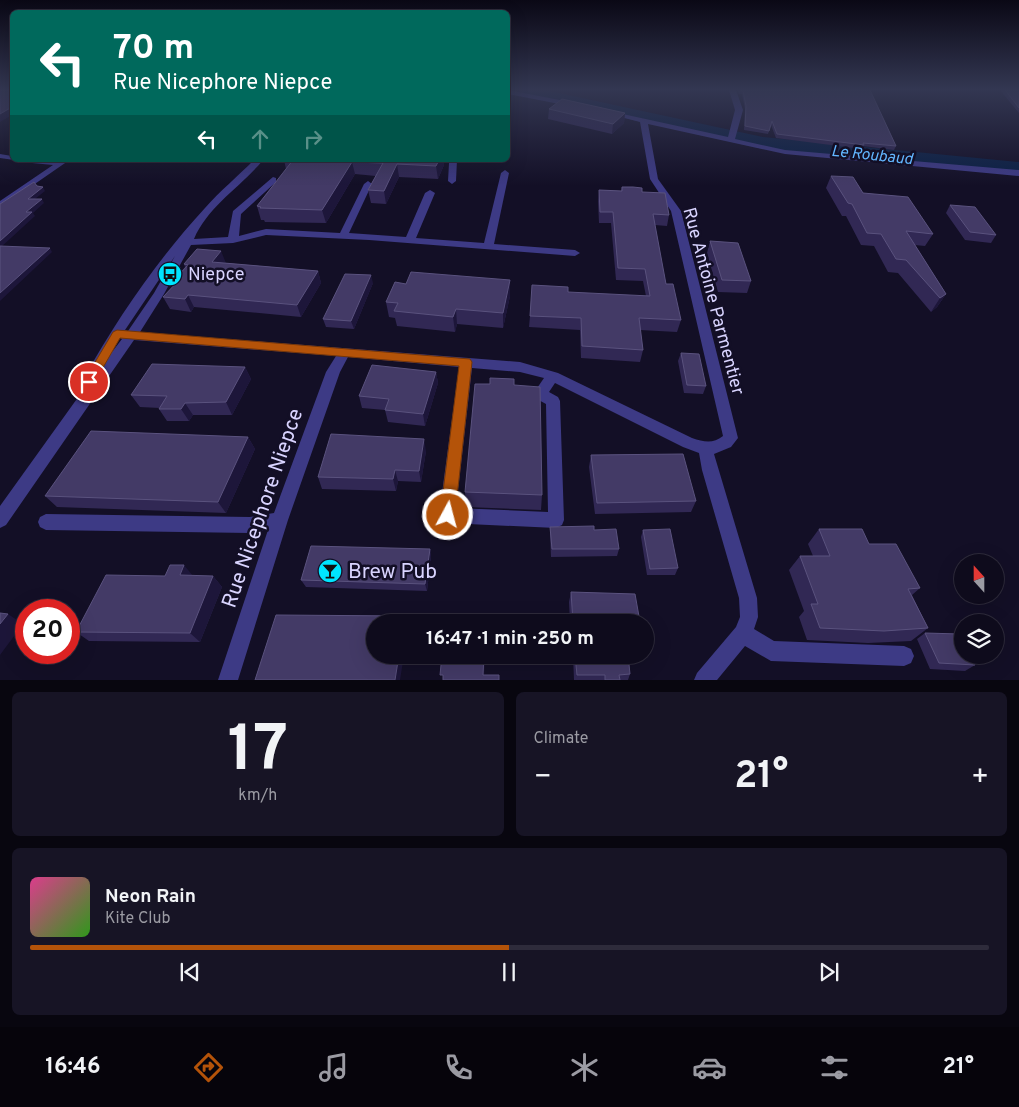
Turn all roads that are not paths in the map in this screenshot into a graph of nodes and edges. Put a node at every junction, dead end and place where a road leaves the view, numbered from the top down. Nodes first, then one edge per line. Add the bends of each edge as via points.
1 (643, 122) edge
2 (651, 122) edge
3 (736, 122) edge
4 (731, 140) junction
5 (63, 162) edge
6 (257, 162) edge
7 (453, 162) edge
8 (504, 173) dead end
9 (1019, 173) edge
10 (273, 180) dead end
11 (452, 181) dead end
12 (368, 184) dead end
13 (430, 193) dead end
14 (0, 205) edge
15 (195, 224) junction
16 (342, 236) junction
17 (233, 240) junction
18 (410, 240) junction
19 (188, 242) junction
20 (488, 246) junction
21 (575, 253) dead end
22 (117, 334) junction
23 (132, 334) junction
24 (344, 353) junction
25 (466, 362) junction
26 (553, 376) junction
27 (69, 420) junction
28 (706, 449) junction
29 (0, 520) edge
30 (280, 520) junction
31 (46, 522) dead end
32 (743, 633) junction
33 (904, 656) dead end
34 (228, 680) edge
35 (704, 680) edge

1 - 28 street, Rue Antoine Parmentier via 654,179 676,211 731,438 720,447
2 - 4 street
3 - 4 street
4 - 9 street via 805,155
5 - 14 street
6 - 15 street
7 - 11 street
8 - 20 street
10 - 17 street via 236,213
12 - 16 street
13 - 18 street
15 - 19 street
15 - 22 street via 167,259
16 - 17 street via 266,232
16 - 18 street
17 - 19 street
18 - 20 street
19 - 23 street
20 - 21 street
22 - 23 street
22 - 27 street
23 - 24 street
23 - 27 street
24 - 25 street
24 - 30 street, Rue Nicephore Niepce via 333,372
25 - 26 street via 520,367
25 - 26 street via 448,515 556,520 553,401 540,394
26 - 28 street
27 - 29 street
28 - 32 street via 748,598 749,617
30 - 31 street via 250,525
30 - 34 street, Rue Nicephore Niepce
32 - 33 street via 771,650
32 - 35 street

